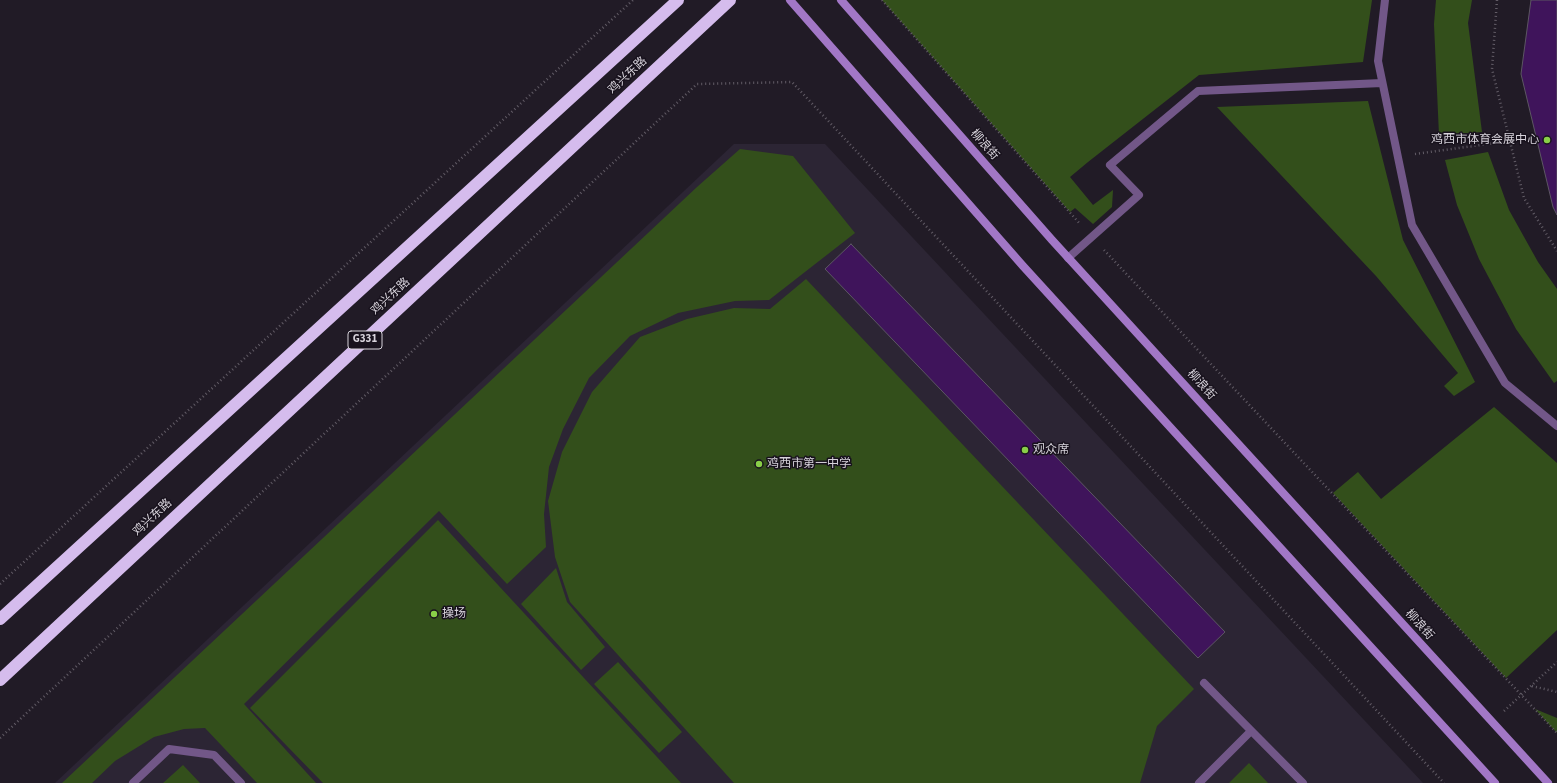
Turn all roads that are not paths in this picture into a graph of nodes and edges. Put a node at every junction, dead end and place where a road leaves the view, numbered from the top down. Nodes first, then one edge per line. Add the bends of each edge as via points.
1 (678, 0) edge
2 (730, 0) edge
3 (790, 0) edge
4 (841, 0) edge
5 (1385, 0) edge
6 (1382, 83) junction
7 (1068, 258) junction
8 (1557, 426) edge
9 (0, 619) edge
10 (0, 680) edge
11 (1204, 683) dead end
12 (1251, 730) junction
13 (133, 783) edge
14 (241, 783) edge
15 (1199, 783) edge
16 (1303, 783) edge
17 (1495, 783) edge
18 (1548, 783) edge

1 - 9 highway, 鸡兴东路
2 - 10 highway, 鸡兴东路 / G331
3 - 17 main road via 1023,266
4 - 7 main road, 柳浪街
5 - 6 street via 1378,61
6 - 7 street via 1198,91 1110,165 1139,195
6 - 8 street via 1412,225 1505,383
7 - 18 main road, 柳浪街
11 - 12 street
12 - 15 street
12 - 16 street
13 - 14 street via 169,749 214,755

